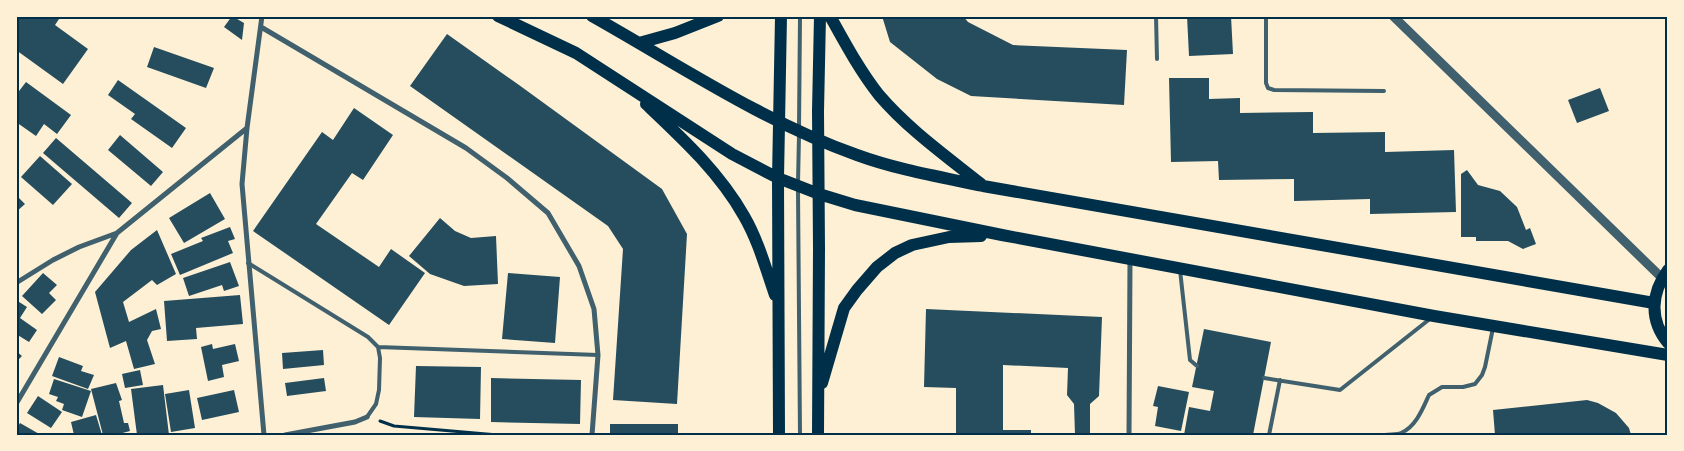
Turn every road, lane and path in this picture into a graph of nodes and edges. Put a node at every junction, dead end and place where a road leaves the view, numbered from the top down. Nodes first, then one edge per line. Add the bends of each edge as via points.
1 (262, 16) edge
2 (498, 16) edge
3 (592, 16) edge
4 (718, 16) edge
5 (781, 16) edge
6 (800, 16) edge
7 (820, 16) edge
8 (830, 16) edge
9 (1156, 16) edge
10 (1266, 16) edge
11 (1393, 16) edge
12 (261, 27) junction
13 (639, 43) junction
14 (1157, 59) dead end
15 (622, 81) junction
16 (1384, 91) dead end
17 (780, 122) junction
18 (247, 128) junction
19 (799, 131) junction
20 (818, 140) junction
21 (778, 178) junction
22 (798, 185) junction
23 (982, 186) junction
24 (819, 194) junction
25 (117, 233) junction
26 (1002, 234) junction
27 (1130, 258) junction
28 (248, 263) junction
29 (1180, 268) junction
30 (1665, 274) edge
31 (16, 283) edge
32 (1654, 303) junction
33 (778, 304) junction
34 (1434, 316) junction
35 (1493, 326) junction
36 (1668, 343) edge
37 (378, 348) junction
38 (598, 355) junction
39 (1668, 355) edge
40 (1197, 366) dead end
41 (1264, 378) dead end
42 (1280, 380) junction
43 (817, 402) junction
44 (16, 404) edge
45 (367, 417) junction
46 (264, 435) edge
47 (285, 435) edge
48 (498, 435) edge
49 (592, 435) edge
50 (778, 435) edge
51 (800, 435) edge
52 (818, 435) edge
53 (1129, 435) edge
54 (1269, 435) edge
55 (1385, 435) edge

1 - 12 street
2 - 15 main road via 576,53
3 - 13 main road
4 - 13 main road
5 - 17 main road
6 - 19 lane
7 - 20 main road
8 - 23 main road via 879,94 912,129
9 - 14 lane
10 - 16 lane via 1268,88
11 - 30 street
12 - 18 street
12 - 38 street via 466,148 548,213 579,266 594,309
13 - 17 main road
15 - 21 main road via 732,154
15 - 33 main road via 691,146 729,191 746,218
17 - 19 main road
17 - 21 main road
18 - 25 street
18 - 28 street via 242,184
19 - 20 main road
19 - 22 lane
20 - 23 main road via 878,162
20 - 24 main road
21 - 22 main road
21 - 33 main road
22 - 24 main road
22 - 51 lane
23 - 32 main road
24 - 26 main road via 855,205
24 - 43 main road
25 - 31 street via 79,247
25 - 44 street
26 - 27 main road
26 - 43 main road via 948,237 912,245 877,267 844,308
27 - 29 main road
27 - 53 street
28 - 37 lane via 368,337
28 - 46 street
29 - 34 main road
29 - 40 lane via 1190,360
30 - 32 main road via 1656,290
32 - 36 main road via 1655,320
33 - 50 main road
34 - 35 main road
34 - 42 lane via 1340,390
35 - 39 main road
35 - 55 lane via 1485,367 1475,384 1442,387 1429,395 1415,423 1401,433
37 - 38 lane
37 - 45 lane via 379,390 376,404
38 - 49 street
41 - 42 lane
42 - 54 lane
43 - 52 main road
45 - 47 street
45 - 48 path via 394,426

